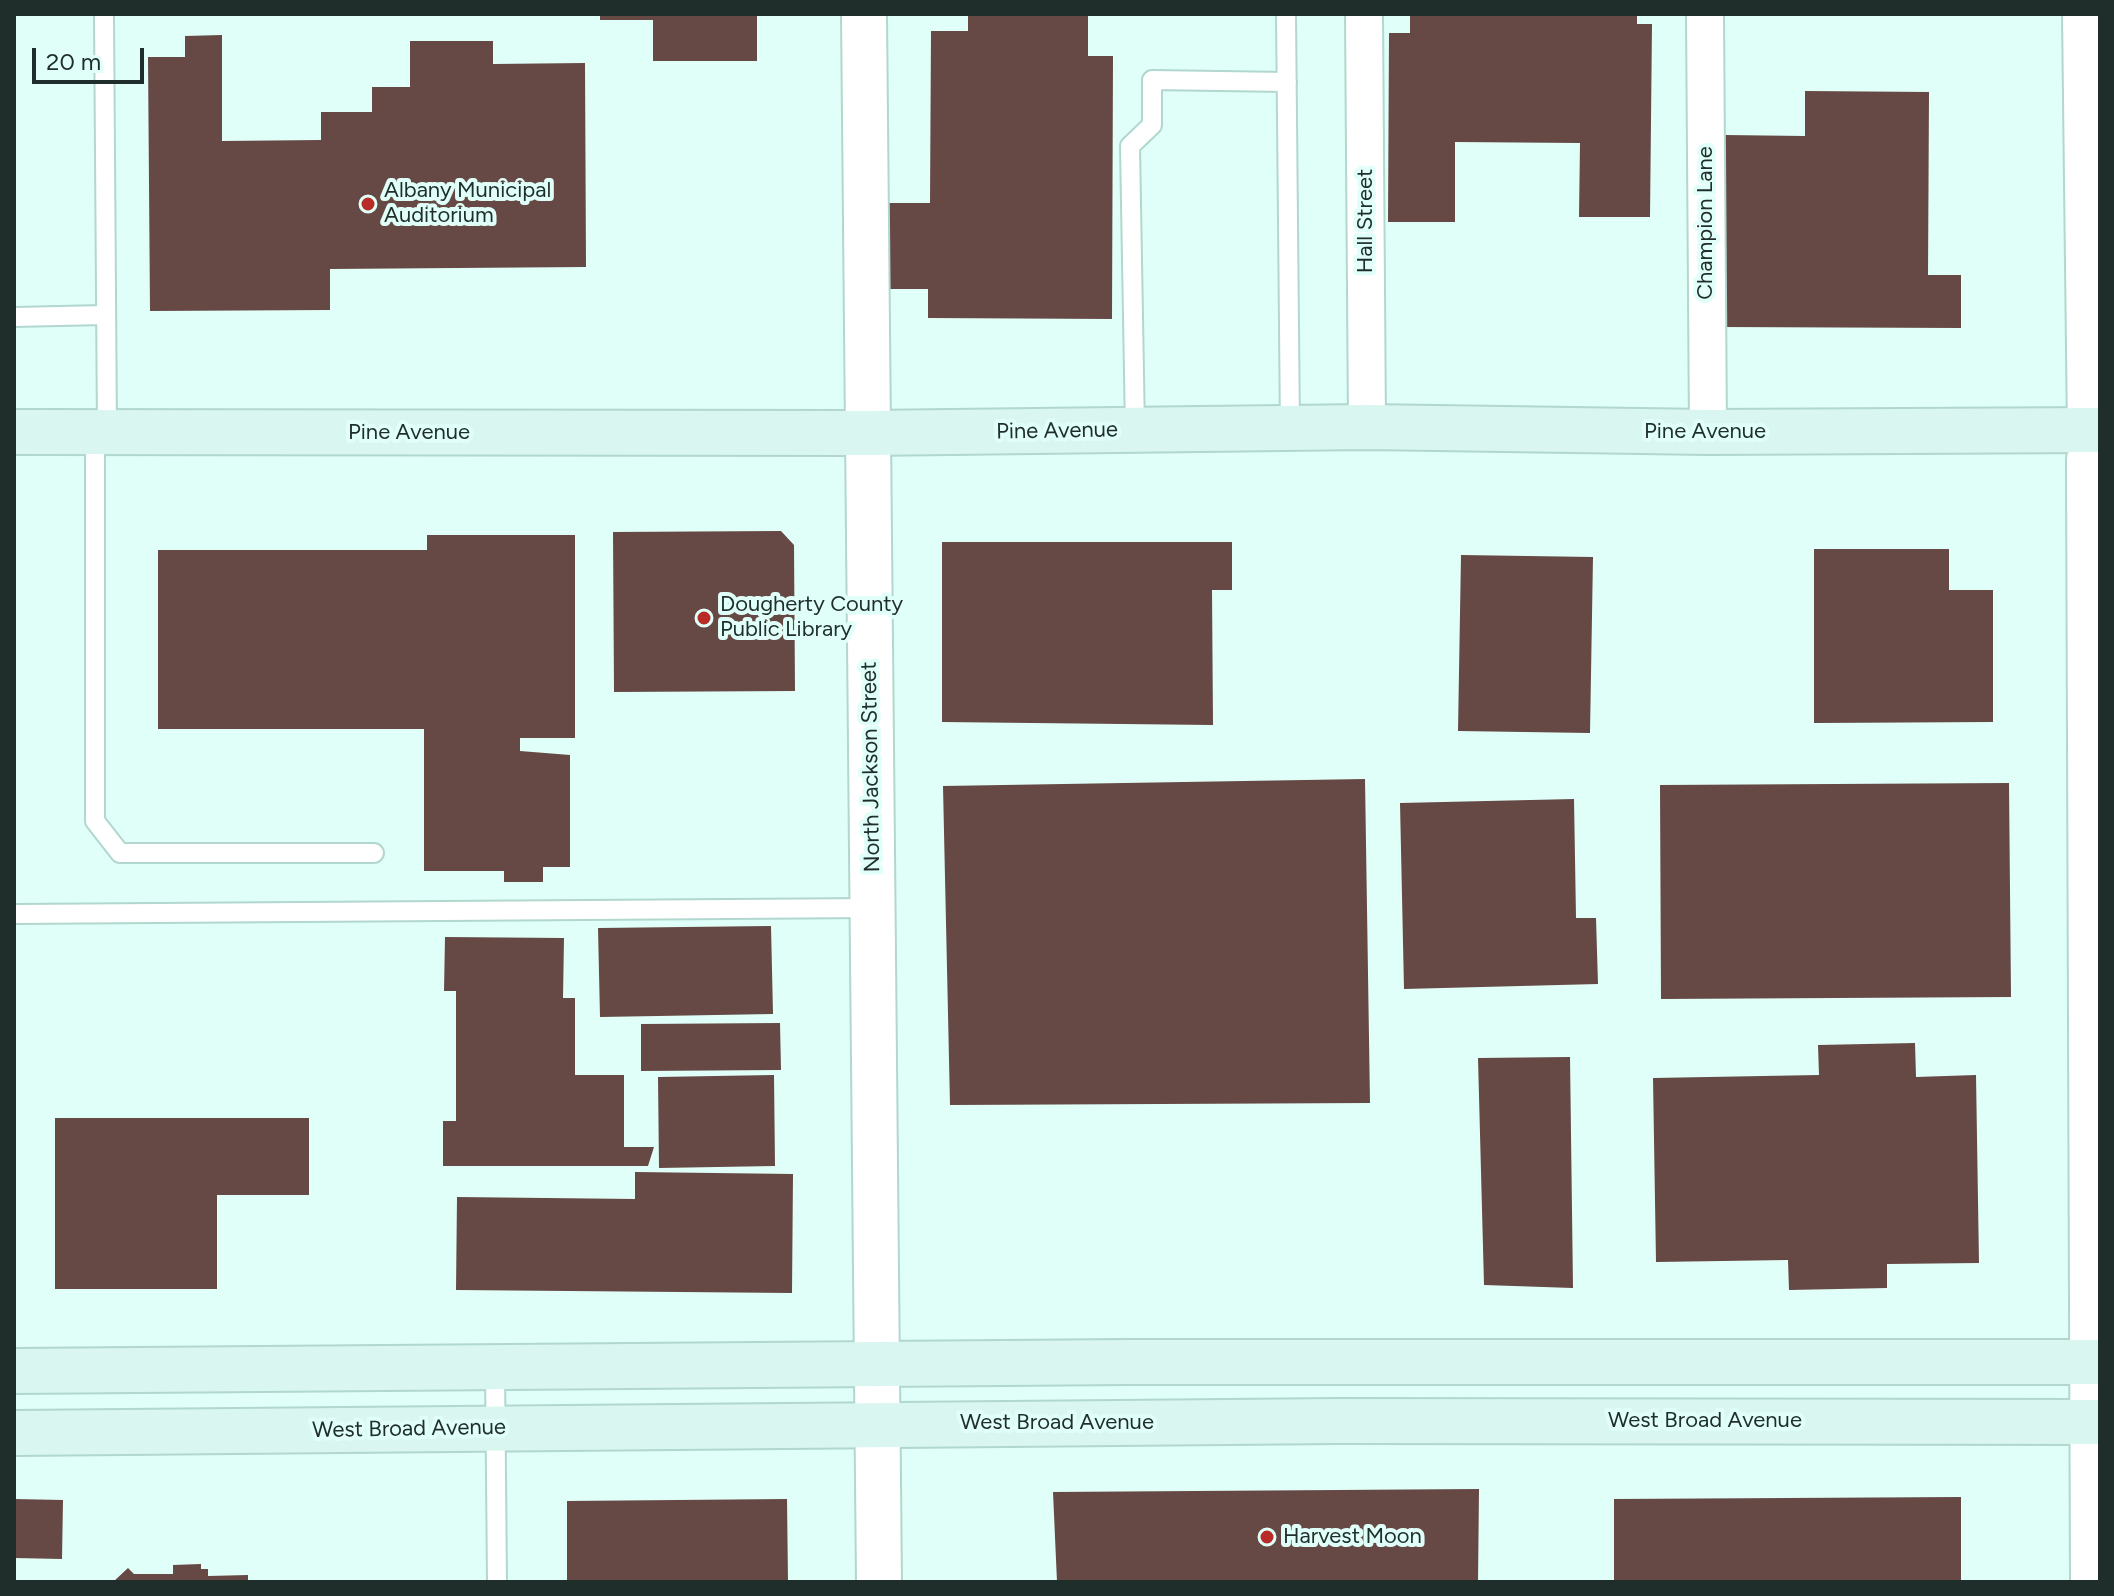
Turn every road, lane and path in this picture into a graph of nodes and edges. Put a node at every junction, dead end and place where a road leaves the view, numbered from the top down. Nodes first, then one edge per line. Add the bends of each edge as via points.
1 (104, 14) edge
2 (864, 14) edge
3 (1286, 14) edge
4 (1364, 14) edge
5 (1705, 14) edge
6 (2085, 14) edge
7 (1287, 82) junction
8 (104, 315) junction
9 (14, 317) edge
10 (1367, 427) junction
11 (1290, 429) junction
12 (1135, 431) junction
13 (14, 432) edge
14 (101, 432) junction
15 (1708, 432) junction
16 (868, 433) junction
17 (2093, 440) edge
18 (374, 853) dead end
19 (2096, 903) edge
20 (872, 908) junction
21 (14, 914) edge
22 (2095, 1362) edge
23 (877, 1364) junction
24 (495, 1368) junction
25 (14, 1371) edge
26 (2096, 1422) edge
27 (877, 1424) junction
28 (494, 1428) junction
29 (14, 1433) edge
30 (497, 1582) edge
31 (879, 1582) edge
32 (2093, 1582) edge

1 - 8 lane
2 - 16 street, North Jackson Street
3 - 7 lane
4 - 10 street, Hall Street
5 - 15 street, Champion Lane
6 - 17 street
7 - 11 lane
7 - 12 lane via 1152,80 1152,125 1130,146
8 - 9 lane
8 - 14 lane
10 - 11 main road, Pine Avenue
10 - 15 main road, Pine Avenue
11 - 12 main road, Pine Avenue
12 - 16 main road, Pine Avenue
13 - 14 main road, Pine Avenue
14 - 16 main road, Pine Avenue
14 - 18 lane via 95,821 120,853
15 - 17 main road, Pine Avenue
16 - 20 street, North Jackson Street
17 - 19 street
19 - 22 street
20 - 21 lane
20 - 23 street, North Jackson Street
22 - 23 main road
22 - 26 street
23 - 24 main road
23 - 27 street, North Jackson Street
24 - 25 main road
24 - 28 lane
26 - 27 main road, West Broad Avenue
26 - 32 street
27 - 28 main road, West Broad Avenue
27 - 31 street, North Jackson Street
28 - 29 main road, West Broad Avenue
28 - 30 lane

